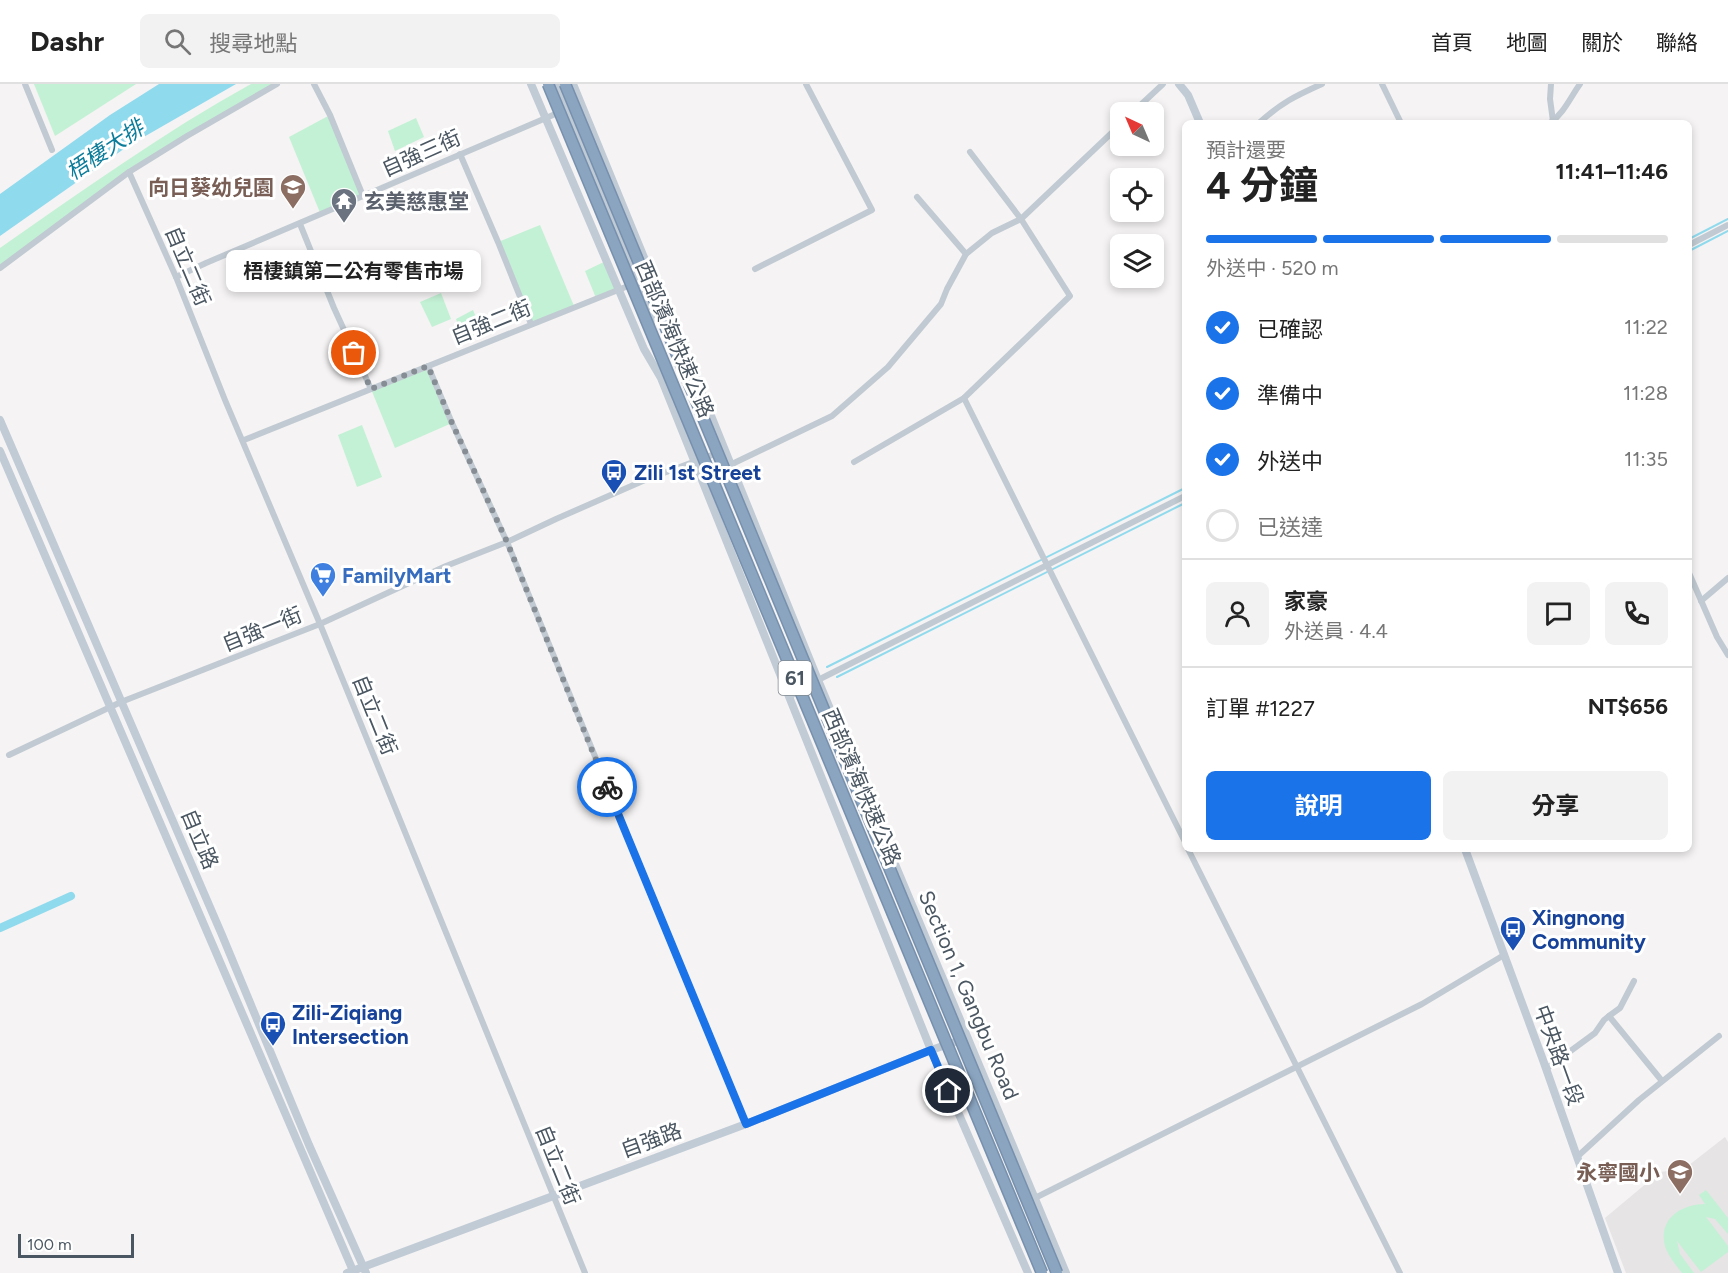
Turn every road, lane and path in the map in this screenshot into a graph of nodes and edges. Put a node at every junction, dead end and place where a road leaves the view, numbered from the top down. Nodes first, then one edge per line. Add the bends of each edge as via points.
1 (25, 84) edge
2 (277, 84) edge
3 (314, 84) edge
4 (531, 84) edge
5 (548, 84) edge
6 (557, 84) edge
7 (565, 84) edge
8 (573, 84) edge
9 (806, 84) edge
10 (1163, 84) edge
11 (1179, 84) edge
12 (1322, 84) edge
13 (1382, 84) edge
14 (1551, 84) edge
15 (1580, 84) edge
16 (1144, 102) edge
17 (580, 104) junction
18 (567, 109) junction
19 (545, 118) junction
20 (1199, 120) edge
21 (1262, 120) edge
22 (1400, 120) edge
23 (1551, 120) edge
24 (1553, 120) edge
25 (1110, 134) edge
26 (52, 150) dead end
27 (970, 152) dead end
28 (460, 154) junction
29 (129, 172) junction
30 (363, 196) junction
31 (917, 197) dead end
32 (1021, 219) junction
33 (300, 224) junction
34 (1728, 225) edge
35 (1692, 243) edge
36 (966, 255) junction
37 (0, 268) edge
38 (755, 269) dead end
39 (176, 277) junction
40 (652, 277) junction
41 (638, 281) junction
42 (618, 289) junction
43 (648, 306) junction
44 (531, 324) junction
45 (690, 365) junction
46 (428, 366) junction
47 (661, 378) junction
48 (371, 389) junction
49 (964, 398) junction
50 (0, 420) edge
51 (244, 440) junction
52 (726, 449) junction
53 (0, 451) edge
54 (694, 462) junction
55 (854, 462) dead end
56 (732, 464) junction
57 (1182, 498) edge
58 (507, 542) junction
59 (1048, 566) junction
60 (1728, 578) edge
61 (1692, 580) edge
62 (1701, 601) junction
63 (320, 624) junction
64 (1728, 655) edge
65 (818, 680) junction
66 (789, 696) junction
67 (121, 702) junction
68 (111, 708) junction
69 (9, 755) dead end
70 (1182, 836) edge
71 (1189, 852) edge
72 (1466, 852) edge
73 (1504, 955) junction
74 (1634, 981) dead end
75 (1609, 1016) junction
76 (1719, 1036) dead end
77 (967, 1037) junction
78 (931, 1050) junction
79 (1297, 1068) junction
80 (1546, 1069) junction
81 (1662, 1081) junction
82 (746, 1124) junction
83 (1577, 1157) junction
84 (553, 1196) junction
85 (1035, 1198) junction
86 (365, 1270) edge
87 (351, 1272) edge
88 (585, 1273) edge
89 (1028, 1273) edge
90 (1042, 1273) edge
91 (1057, 1273) edge
92 (1066, 1273) edge
93 (1400, 1273) edge
94 (1618, 1273) edge

1 - 26 street
2 - 29 street
3 - 30 street
4 - 19 street, Section 1, Gangbu Road
5 - 90 highway, 西部濱海快速公路 / 61, bridge
6 - 18 street, Section 1, Gangbu Road
7 - 91 highway, 西部濱海快速公路 / 61, bridge
8 - 17 street, Section 1, Gangbu Road
9 - 38 street via 872,210
10 - 16 street
11 - 20 street
12 - 21 street via 1288,99
13 - 22 street
14 - 23 street
15 - 24 street
17 - 18 street, 自強三街
17 - 40 street, Section 1, Gangbu Road
18 - 19 street, 自強三街
18 - 41 street, Section 1, Gangbu Road
19 - 28 street, 自強三街
19 - 42 street, Section 1, Gangbu Road
25 - 32 street
27 - 32 street
28 - 30 street, 自強三街
28 - 44 street
29 - 37 street
29 - 39 street, 自立二街
30 - 33 street, 自強三街
31 - 36 street
32 - 36 street via 992,233
32 - 49 street via 1070,296
33 - 39 street, 自強三街
33 - 48 street
34 - 35 street
36 - 56 street via 941,304 888,367 832,416
39 - 51 street, 自立二街
40 - 41 street, 自強二街
40 - 45 street, Section 1, Gangbu Road
41 - 42 street, 自強二街
41 - 43 street, Section 1, Gangbu Road
42 - 44 street, 自強二街
42 - 47 street, Section 1, Gangbu Road
43 - 45 street, Section 1, Gangbu Road
43 - 47 street, Section 1, Gangbu Road
44 - 46 street, 自強二街
45 - 52 street, Section 1, Gangbu Road
46 - 48 street, 自強二街
46 - 58 street
47 - 54 street, Section 1, Gangbu Road
48 - 51 street, 自強二街
49 - 55 street
49 - 59 street
50 - 67 street, 自立路
51 - 63 street, 自立二街
52 - 54 street, 自強一街
52 - 56 street, Section 1, Gangbu Road
53 - 68 street, 自立路
54 - 58 street, 自強一街
54 - 66 street, Section 1, Gangbu Road
56 - 65 street, Section 1, Gangbu Road
57 - 59 street
58 - 63 street, 自強一街
58 - 82 street
59 - 65 street
59 - 70 street
60 - 62 street
61 - 62 street
62 - 64 street
63 - 67 street, 自強一街
63 - 84 street, 自立二街
65 - 66 street
65 - 77 street, Section 1, Gangbu Road
66 - 78 street, Section 1, Gangbu Road
67 - 68 street, 自強一街
67 - 86 street, 自立路
68 - 69 street, 自強一街
68 - 87 street, 自立路
71 - 79 street
72 - 73 street, 中央路一段
73 - 79 street via 1422,1004
73 - 80 street, 中央路一段
74 - 75 street via 1620,1008
75 - 80 street via 1594,1033
75 - 81 street
76 - 81 street
77 - 78 street, 自強路
77 - 85 street, Section 1, Gangbu Road
78 - 82 street, 自強路
78 - 89 street, Section 1, Gangbu Road
79 - 85 street
79 - 93 street
80 - 83 street, 中央路一段
81 - 83 street
82 - 84 street, 自強路
83 - 94 street, 中央路一段
84 - 86 street, 自強路
84 - 88 street, 自立二街
85 - 92 street, Section 1, Gangbu Road
86 - 87 street, 自強路

